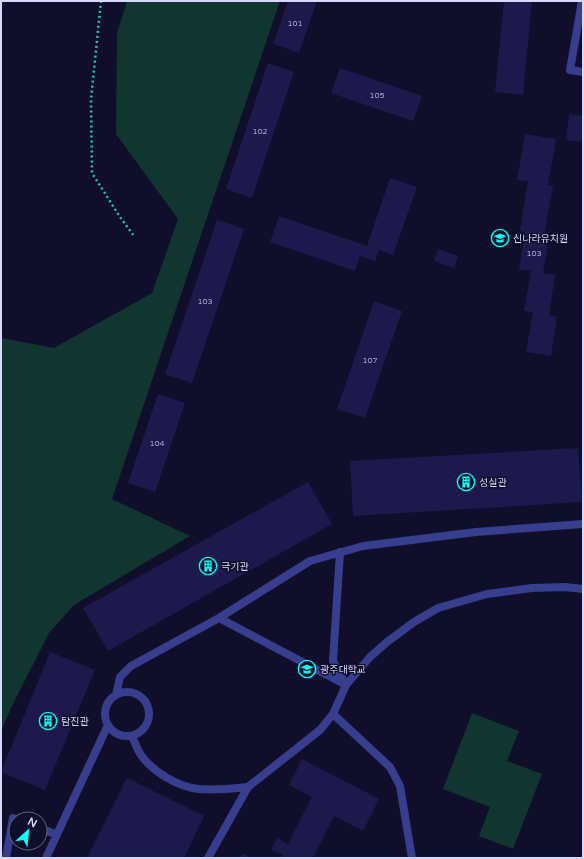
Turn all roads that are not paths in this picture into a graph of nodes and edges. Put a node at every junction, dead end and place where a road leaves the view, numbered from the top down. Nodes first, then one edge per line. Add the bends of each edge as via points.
1 (582, 1) edge
2 (583, 72) edge
3 (583, 524) edge
4 (340, 552) junction
5 (583, 589) edge
6 (219, 618) junction
7 (346, 685) junction
8 (116, 695) junction
9 (333, 714) junction
10 (108, 725) junction
11 (132, 736) junction
12 (248, 787) junction
13 (48, 831) edge
14 (57, 835) junction
15 (8, 847) edge
16 (6, 858) edge
17 (46, 858) edge
18 (208, 858) edge
19 (412, 858) edge

1 - 2 street via 570,70
3 - 4 street via 476,532 363,546
4 - 6 street via 310,561
4 - 7 street via 333,660
5 - 7 street via 565,587 517,590 487,594 438,608 387,642
6 - 7 street
6 - 8 street via 131,666 120,677
7 - 9 street
8 - 10 street via 106,705 105,719
8 - 11 street via 122,692 136,694 142,697 149,709 148,723
9 - 12 street via 320,730
9 - 19 street via 390,767 400,786
10 - 11 street via 118,734
10 - 14 street
11 - 12 street via 141,755 152,768 170,780 197,789 225,790
12 - 18 street
13 - 14 street
14 - 17 street
15 - 16 street

